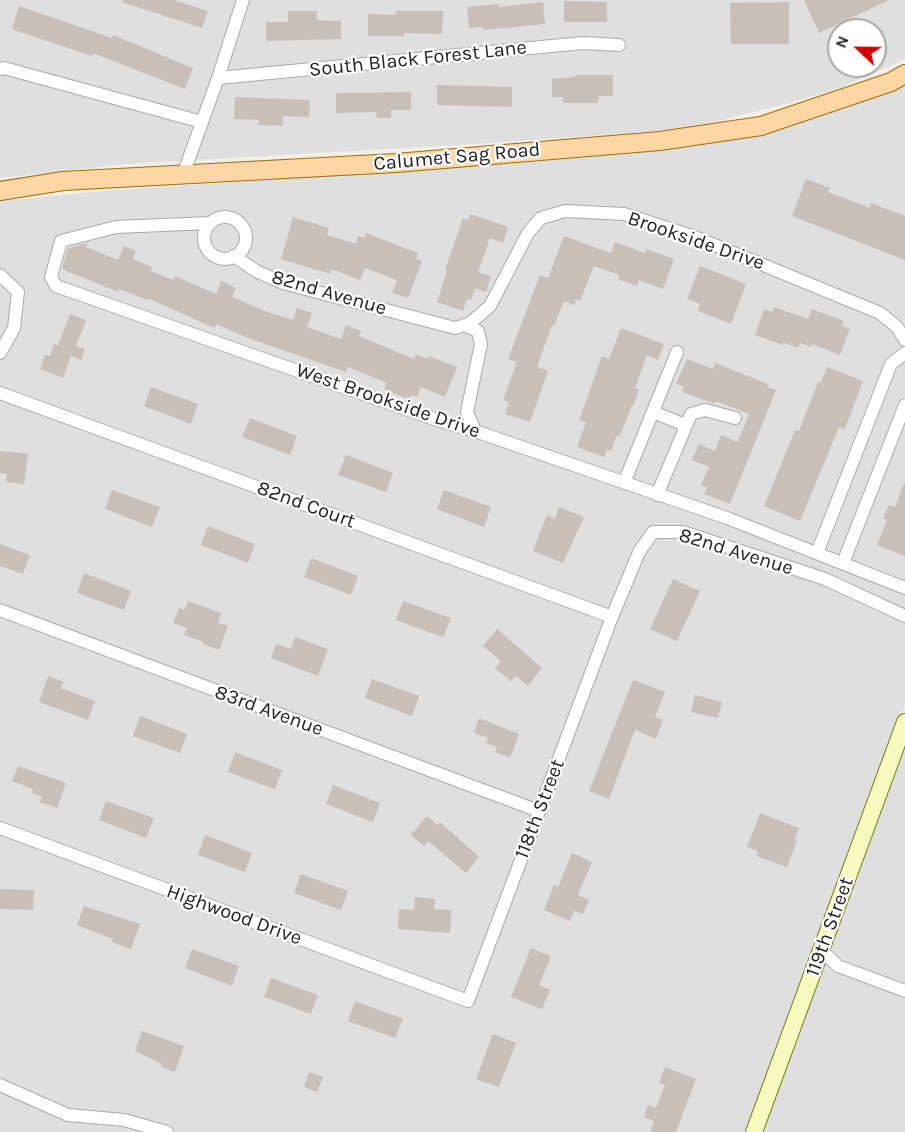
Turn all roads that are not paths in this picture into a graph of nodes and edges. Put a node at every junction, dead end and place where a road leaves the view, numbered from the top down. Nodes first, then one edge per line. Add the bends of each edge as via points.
1 (243, 0) edge
2 (619, 45) dead end
3 (0, 69) edge
4 (905, 74) edge
5 (218, 78) junction
6 (202, 122) junction
7 (183, 175) junction
8 (0, 191) edge
9 (210, 223) junction
10 (234, 256) junction
11 (0, 275) edge
12 (464, 325) junction
13 (905, 340) edge
14 (677, 352) dead end
15 (0, 353) edge
16 (905, 353) edge
17 (0, 393) edge
18 (905, 405) edge
19 (653, 412) junction
20 (735, 418) dead end
21 (685, 425) junction
22 (475, 431) junction
23 (624, 483) junction
24 (657, 495) junction
25 (817, 553) junction
26 (843, 563) junction
27 (905, 588) edge
28 (0, 610) edge
29 (905, 616) edge
30 (612, 617) junction
31 (905, 722) edge
32 (538, 811) junction
33 (0, 828) edge
34 (822, 951) junction
35 (905, 991) edge
36 (468, 1001) joint
37 (0, 1085) edge
38 (167, 1132) edge
39 (754, 1132) edge

1 - 5 street
2 - 5 street, South Black Forest Lane via 583,43
3 - 6 street
4 - 7 main road, Calumet Sag Road via 761,126 660,141 396,163
5 - 6 street
6 - 7 street
7 - 8 main road, Calumet Sag Road via 63,181
9 - 10 street via 203,238 211,254 220,258
9 - 10 street via 224,216 239,222 246,235 245,244
9 - 22 street, West Brookside Drive via 116,227 61,241 51,277 56,286
10 - 12 street, 82nd Avenue via 283,283 454,328
11 - 15 street via 18,292 14,328
12 - 13 street, Brookside Drive via 490,306 528,233 541,218 565,212 624,214 695,237 880,313
12 - 22 street via 478,331 481,344 467,412
14 - 19 street
16 - 25 street via 891,364
17 - 30 street, 82nd Court
18 - 26 street
19 - 21 street
19 - 23 street
20 - 21 street via 705,410 691,414
21 - 24 street
22 - 23 street, West Brookside Drive
23 - 24 street, West Brookside Drive
24 - 25 street, West Brookside Drive
25 - 26 street, West Brookside Drive
26 - 27 street, West Brookside Drive
28 - 32 street, 83rd Avenue
29 - 30 street, 82nd Avenue via 825,579 683,532 653,532 639,552
30 - 32 street, 118th Street
31 - 34 street, 119th Street
32 - 36 street, 118th Street
33 - 36 street, Highwood Drive
34 - 35 street via 838,966
34 - 39 street, 119th Street
37 - 38 street via 68,1115 124,1120

